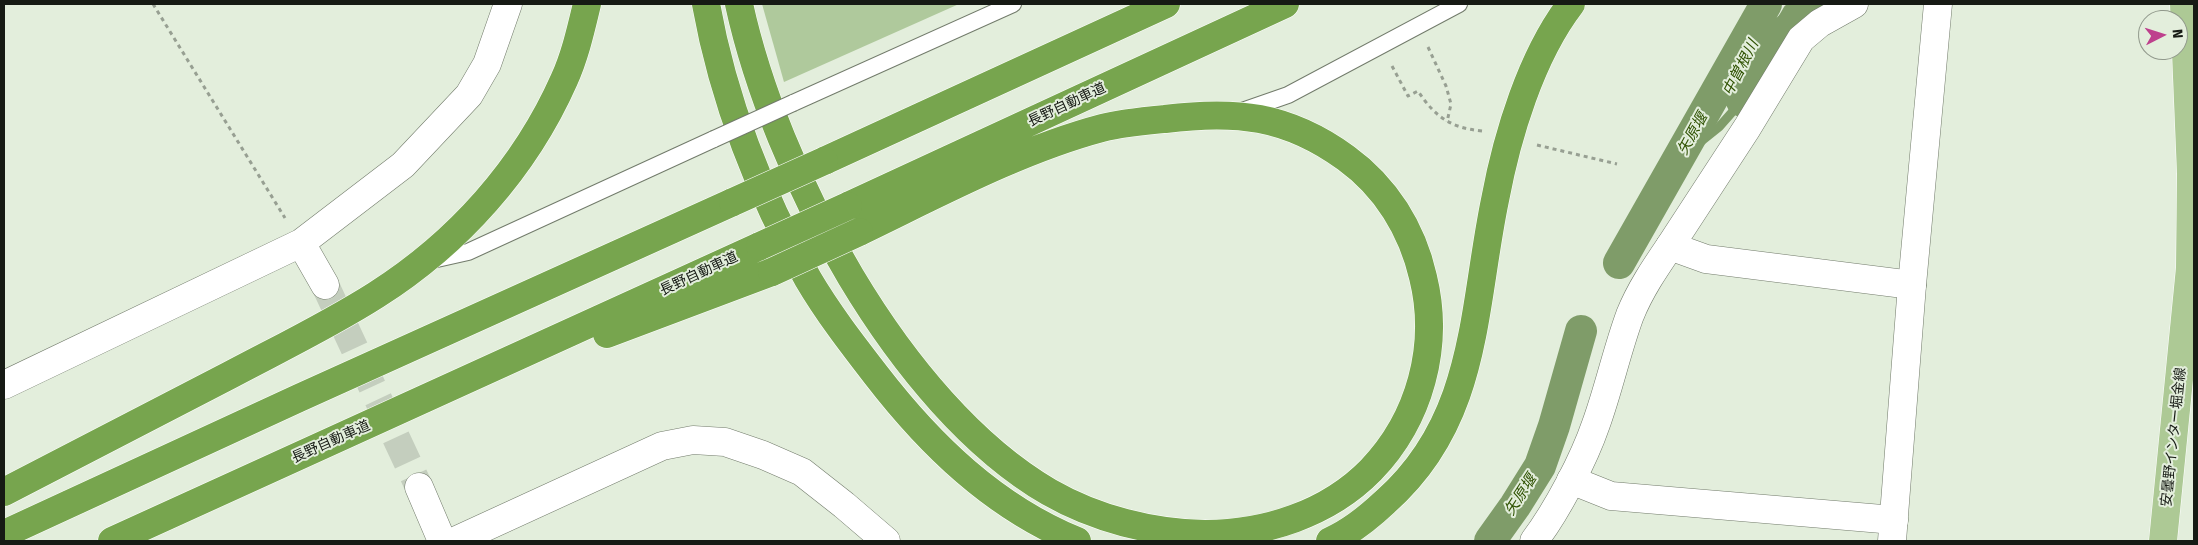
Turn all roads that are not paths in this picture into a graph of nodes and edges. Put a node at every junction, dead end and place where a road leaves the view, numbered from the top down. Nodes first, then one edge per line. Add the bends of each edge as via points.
1 (508, 4) edge
2 (588, 4) edge
3 (706, 4) edge
4 (739, 4) edge
5 (1013, 4) edge
6 (1166, 4) edge
7 (1286, 4) edge
8 (1459, 4) edge
9 (1571, 4) edge
10 (1854, 4) edge
11 (1938, 4) edge
12 (2184, 4) edge
13 (1234, 114) junction
14 (2192, 237) edge
15 (301, 243) junction
16 (1670, 246) junction
17 (419, 264) junction
18 (1912, 285) junction
19 (325, 286) tunnel mouth
20 (4, 385) edge
21 (402, 410) junction
22 (1571, 480) junction
23 (419, 487) tunnel mouth
24 (4, 492) edge
25 (1893, 530) edge
26 (4, 534) edge
27 (112, 541) edge
28 (442, 541) edge
29 (455, 541) edge
30 (886, 541) edge
31 (1077, 541) edge
32 (1330, 541) edge
33 (1534, 541) edge
34 (2163, 541) edge

1 - 15 street via 487,64 469,95 402,165
2 - 17 highway via 565,78 544,122 514,168 461,228
3 - 31 highway via 733,112 768,197 808,279 837,324 936,446 1011,508 1051,531
4 - 13 highway via 764,94 800,181 843,263 892,340 954,414 1017,470 1049,492 1081,508 1152,529 1185,534 1226,534 1259,529 1289,521 1345,492 1370,472 1395,440 1415,404 1426,366 1430,328 1420,264 1403,222 1383,192 1358,167 1328,145 1293,128
5 - 17 lane, bridge via 468,252
6 - 26 highway, bridge
7 - 21 highway, 長野自動車道, bridge
8 - 13 lane via 1288,95
9 - 32 highway via 1526,86 1506,151 1494,201 1473,336 1447,422 1429,454 1406,484 1372,514
10 - 16 street via 1820,23 1801,39
11 - 18 street
12 - 14 main road, 安曇野インター堀金線
13 - 21 highway, bridge via 1203,114 1103,128 1051,145 772,272
14 - 34 main road, 安曇野インター堀金線
15 - 19 street
15 - 20 street
16 - 18 street via 1706,259
16 - 22 street via 1647,280 1630,314 1596,426
17 - 24 highway via 376,295 277,350
18 - 25 street
21 - 27 highway, 長野自動車道
22 - 25 street via 1611,496
22 - 33 street
23 - 28 street
29 - 30 street via 662,446 693,440 725,442 802,472

